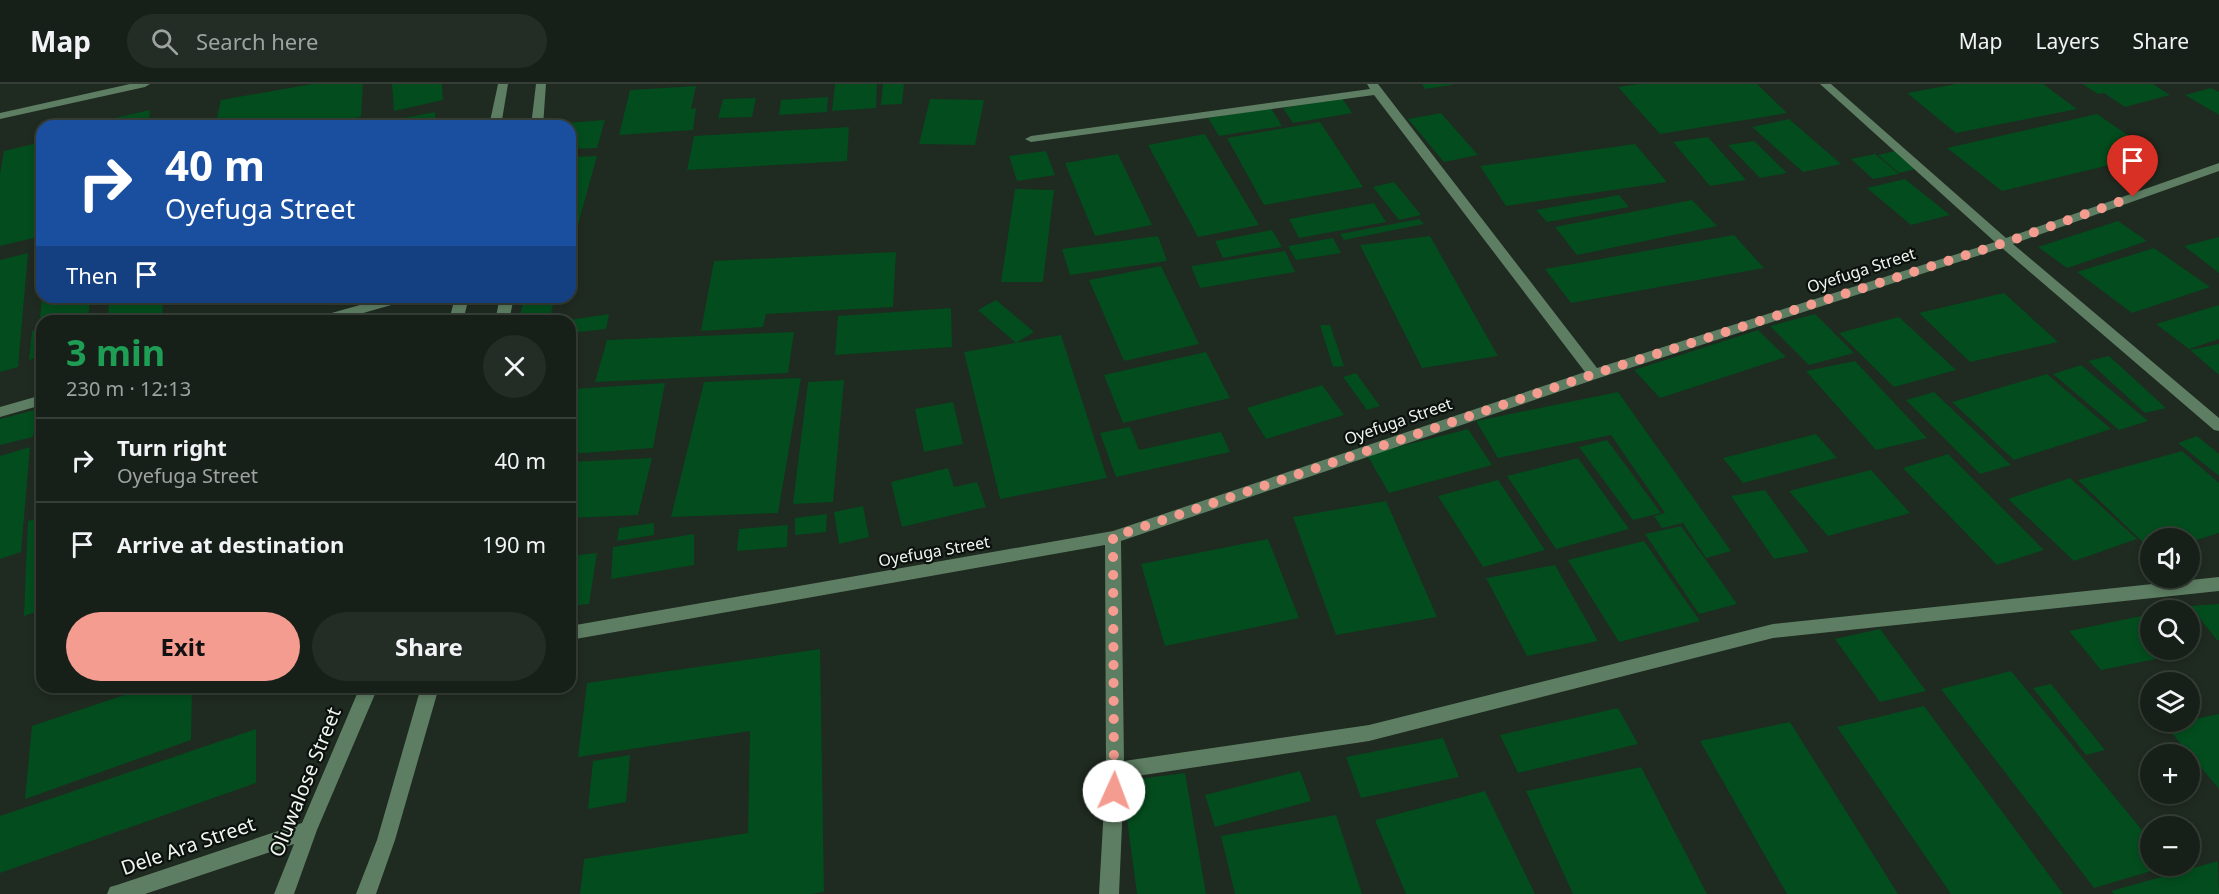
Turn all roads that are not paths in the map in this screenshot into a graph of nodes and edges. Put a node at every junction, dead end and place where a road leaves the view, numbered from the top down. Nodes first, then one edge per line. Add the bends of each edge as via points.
1 (145, 84) edge
2 (502, 84) edge
3 (541, 84) edge
4 (1825, 84) edge
5 (1375, 88) edge
6 (0, 116) edge
7 (496, 120) edge
8 (538, 120) edge
9 (1031, 139) dead end
10 (2219, 167) edge
11 (2004, 243) junction
12 (383, 303) edge
13 (340, 315) edge
14 (1594, 374) junction
15 (36, 402) edge
16 (0, 412) edge
17 (2219, 426) edge
18 (1113, 537) junction
19 (2219, 584) edge
20 (576, 632) edge
21 (366, 693) edge
22 (428, 693) edge
23 (1115, 771) junction
24 (308, 830) junction
25 (117, 894) edge
26 (284, 894) edge
27 (366, 894) edge
28 (1109, 894) edge

1 - 6 street
2 - 7 street
3 - 8 street
4 - 11 street
5 - 9 street
5 - 14 street
10 - 11 street, Oyefuga Street
11 - 14 street, Oyefuga Street
11 - 17 street
12 - 13 street
14 - 18 street, Oyefuga Street
15 - 16 street
18 - 20 street, Oyefuga Street
18 - 23 street
19 - 23 street via 1773,631 1369,733
21 - 24 street, Oluwalose Street
22 - 27 street via 386,840
23 - 28 street
24 - 25 street, Dele Ara Street
24 - 26 street, Oluwalose Street

